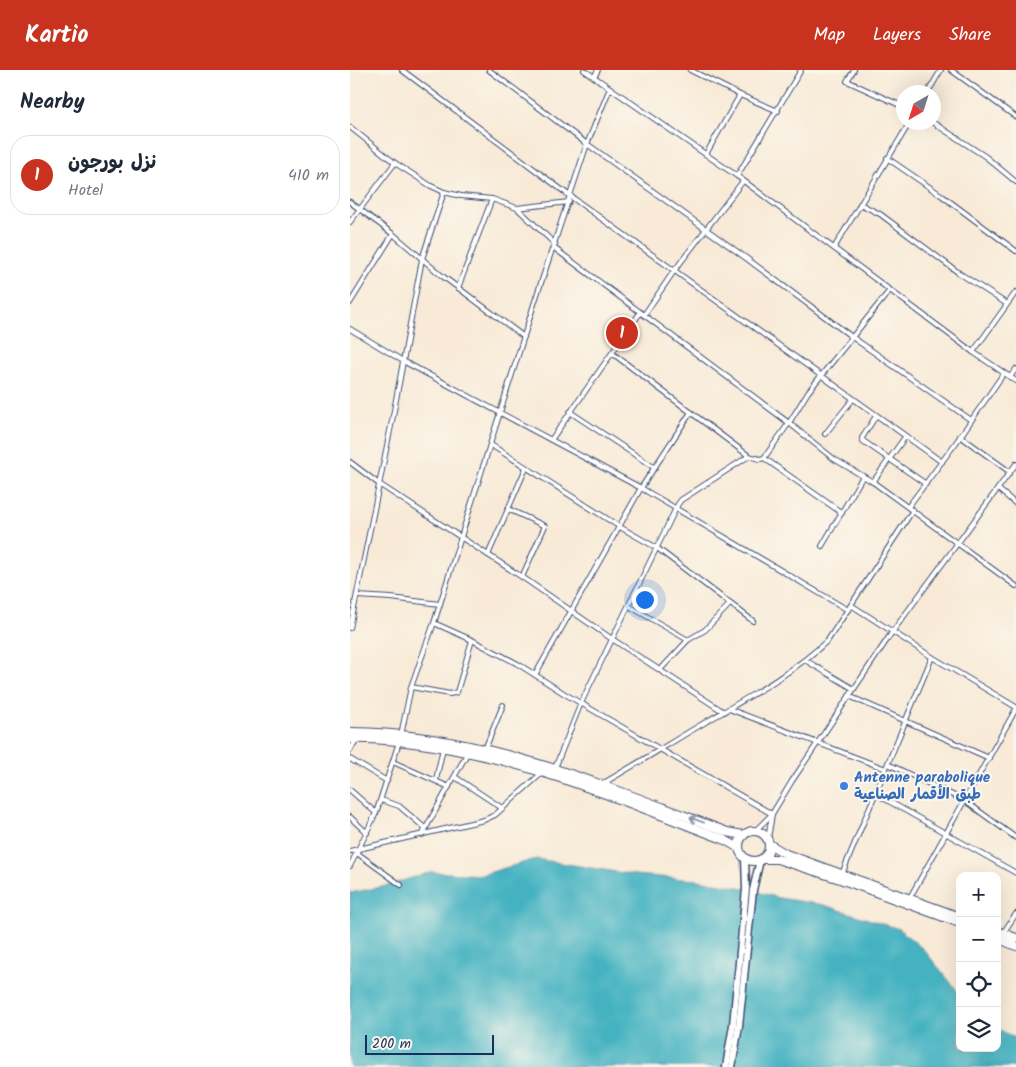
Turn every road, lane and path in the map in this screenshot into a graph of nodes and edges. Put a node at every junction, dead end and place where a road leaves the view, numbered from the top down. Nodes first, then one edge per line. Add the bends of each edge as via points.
1 (402, 70) edge
2 (489, 70) edge
3 (584, 70) edge
4 (598, 70) edge
5 (690, 70) edge
6 (801, 70) edge
7 (854, 70) edge
8 (941, 70) edge
9 (950, 70) edge
10 (594, 77) junction
11 (932, 85) edge
12 (610, 88) junction
13 (740, 95) junction
14 (896, 103) edge
15 (778, 111) junction
16 (1016, 117) edge
17 (941, 128) edge
18 (351, 130) edge
19 (905, 130) edge
20 (587, 144) junction
21 (706, 154) junction
22 (887, 158) junction
23 (395, 163) junction
24 (737, 176) junction
25 (743, 181) junction
26 (1016, 182) edge
27 (444, 192) junction
28 (570, 196) junction
29 (492, 199) junction
30 (350, 202) edge
31 (569, 202) junction
32 (860, 204) junction
33 (517, 208) junction
34 (360, 209) junction
35 (350, 222) edge
36 (706, 229) junction
37 (393, 234) junction
38 (554, 246) junction
39 (834, 248) junction
40 (1016, 252) edge
41 (422, 259) junction
42 (674, 271) junction
43 (458, 288) junction
44 (890, 290) junction
45 (1016, 292) edge
46 (350, 303) edge
47 (1007, 304) junction
48 (642, 314) junction
49 (350, 329) edge
50 (524, 337) junction
51 (852, 337) junction
52 (972, 352) junction
53 (612, 353) junction
54 (403, 362) junction
55 (1016, 369) edge
56 (1004, 373) junction
57 (821, 376) junction
58 (1010, 377) junction
59 (1016, 381) edge
60 (853, 399) junction
61 (501, 412) junction
62 (570, 412) junction
63 (691, 412) junction
64 (876, 416) junction
65 (971, 420) junction
66 (789, 423) junction
67 (825, 434) dead end
68 (960, 436) junction
69 (906, 437) junction
70 (551, 440) junction
71 (491, 446) junction
72 (749, 456) junction
73 (764, 458) junction
74 (888, 459) junction
75 (350, 462) edge
76 (942, 462) junction
77 (1016, 464) edge
78 (526, 468) junction
79 (655, 468) junction
80 (1010, 472) junction
81 (863, 476) junction
82 (872, 482) junction
83 (379, 484) junction
84 (926, 484) junction
85 (641, 488) junction
86 (998, 489) junction
87 (1016, 504) edge
88 (908, 507) junction
89 (676, 508) junction
90 (508, 509) junction
91 (913, 510) junction
92 (842, 513) junction
93 (620, 527) junction
94 (461, 538) junction
95 (958, 544) junction
96 (822, 546) dead end
97 (657, 548) junction
98 (488, 555) junction
99 (522, 577) junction
100 (1016, 586) edge
101 (357, 596) junction
102 (440, 604) junction
103 (730, 604) junction
104 (629, 606) junction
105 (850, 606) junction
106 (848, 610) junction
107 (572, 612) junction
108 (752, 622) dead end
109 (434, 623) junction
110 (350, 628) edge
111 (893, 631) junction
112 (612, 639) junction
113 (472, 640) junction
114 (688, 640) junction
115 (932, 657) junction
116 (805, 660) junction
117 (660, 670) junction
118 (536, 675) junction
119 (411, 687) junction
120 (854, 689) junction
121 (849, 696) junction
122 (581, 703) junction
123 (503, 705) dead end
124 (1016, 708) edge
125 (729, 709) junction
126 (724, 712) junction
127 (905, 721) junction
128 (350, 732) edge
129 (400, 738) junction
130 (353, 739) edge
131 (818, 742) junction
132 (443, 748) junction
133 (485, 749) junction
134 (662, 750) junction
135 (350, 751) edge
136 (468, 752) junction
137 (989, 758) junction
138 (350, 759) edge
139 (393, 762) junction
140 (887, 766) junction
141 (555, 768) junction
142 (544, 772) junction
143 (455, 777) junction
144 (436, 780) junction
145 (387, 782) junction
146 (600, 785) junction
147 (449, 787) junction
148 (350, 790) edge
149 (876, 794) junction
150 (381, 800) junction
151 (965, 801) junction
152 (502, 808) junction
153 (376, 813) junction
154 (772, 814) junction
155 (350, 817) edge
156 (426, 829) junction
157 (755, 831) junction
158 (367, 833) junction
159 (947, 833) junction
160 (422, 835) junction
161 (743, 835) junction
162 (1016, 838) edge
163 (769, 841) junction
164 (739, 848) junction
165 (350, 851) edge
166 (358, 851) junction
167 (745, 858) junction
168 (761, 860) junction
169 (350, 866) edge
170 (1016, 873) edge
171 (842, 874) junction
172 (401, 885) dead end
173 (909, 899) junction
174 (1016, 914) edge
175 (956, 916) edge
176 (956, 922) edge
177 (1001, 932) edge
178 (1001, 934) edge
179 (1001, 935) edge
180 (1016, 938) edge
181 (1016, 946) edge
182 (726, 1067) edge
183 (732, 1067) edge

1 - 28 street
2 - 20 street
3 - 10 street
4 - 10 street
5 - 13 street
6 - 15 street
7 - 14 street via 847,81
8 - 11 street
9 - 16 street
10 - 12 street
12 - 20 street
12 - 21 street
13 - 15 street
13 - 21 street
15 - 24 street
17 - 26 street via 986,157
18 - 23 street
19 - 22 street
20 - 28 street
20 - 36 street
21 - 24 street
22 - 32 street
22 - 40 street
23 - 27 street
23 - 34 street
24 - 25 street
25 - 36 street
25 - 39 street
27 - 29 street
27 - 41 street
28 - 31 street
28 - 42 street
29 - 33 street
29 - 43 street
30 - 34 street
31 - 33 street
31 - 38 street
32 - 39 street
32 - 47 street via 880,214
33 - 38 street
34 - 35 street
34 - 37 street
36 - 42 street
36 - 51 street
37 - 41 street
37 - 46 street
38 - 48 street
38 - 50 street
39 - 44 street
41 - 43 street
41 - 54 street
42 - 48 street
42 - 57 street
43 - 50 street
44 - 51 street
44 - 52 street
45 - 47 street
47 - 52 street
48 - 53 street
48 - 66 street
49 - 54 street
50 - 61 street
51 - 57 street
51 - 65 street
52 - 56 street
53 - 62 street
53 - 63 street
54 - 61 street
54 - 83 street
55 - 58 street
56 - 58 street
56 - 65 street
57 - 60 street
57 - 66 street
58 - 59 street
60 - 64 street
60 - 67 street
61 - 70 street
61 - 71 street
62 - 70 street
62 - 79 street
63 - 72 street
63 - 79 street
64 - 69 street
64 - 74 street via 862,438
65 - 68 street
66 - 73 street
66 - 81 street via 834,459
68 - 76 street
68 - 80 street
69 - 74 street
69 - 76 street
70 - 85 street
71 - 78 street
71 - 94 street
72 - 73 street
72 - 89 street via 681,500
73 - 92 street
74 - 82 street
74 - 84 street
75 - 83 street
76 - 84 street
77 - 80 street
78 - 90 street
78 - 93 street
79 - 85 street
80 - 86 street
81 - 82 street
81 - 92 street
82 - 88 street
83 - 94 street
83 - 101 street
84 - 88 street
85 - 89 street
85 - 93 street
86 - 87 street
86 - 95 street
88 - 91 street
89 - 97 street
89 - 106 street
90 - 98 street
90 - 99 street via 545,526
91 - 95 street
91 - 105 street
92 - 96 street
93 - 97 street
93 - 107 street
94 - 98 street
94 - 102 street
95 - 100 street
95 - 111 street
97 - 103 street
97 - 104 street
98 - 99 street
99 - 107 street
101 - 102 street
101 - 110 street
102 - 109 street
103 - 108 street
103 - 114 street via 706,630
104 - 112 street
104 - 114 street
105 - 106 street
105 - 111 street
106 - 116 street via 828,640
107 - 112 street
107 - 118 street
109 - 113 street
109 - 119 street
111 - 115 street
111 - 120 street
112 - 117 street
112 - 122 street
113 - 118 street
113 - 119 street via 457,692 450,694
114 - 117 street
115 - 124 street
115 - 127 street
116 - 120 street
116 - 125 street
117 - 126 street
118 - 122 street
119 - 129 street
120 - 121 street
121 - 127 street
121 - 131 street
122 - 134 street
122 - 141 street
123 - 133 street
124 - 137 street
125 - 126 street
125 - 131 street
126 - 134 street
127 - 137 street
127 - 140 street
128 - 129 highway
129 - 130 highway
129 - 132 highway
129 - 133 highway
129 - 139 street
130 - 135 street
131 - 140 street
131 - 154 street
132 - 136 highway
132 - 144 street
133 - 141 highway
134 - 146 street
134 - 154 street
136 - 142 highway
136 - 143 street
137 - 151 street
138 - 145 street
139 - 144 street
139 - 145 street
140 - 149 street
140 - 151 street
141 - 146 highway
142 - 152 street
142 - 164 highway via 724,839
143 - 147 street
143 - 152 street
144 - 147 street
145 - 150 street
161 -> 146 highway
147 - 156 street
148 - 153 street
149 - 159 street
149 - 171 street
150 - 153 street
150 - 156 street via 399,806
151 - 159 street
151 - 162 street
152 - 160 street via 484,820
153 - 158 street
154 - 157 street
154 - 163 street
155 - 158 street
156 - 160 street
157 - 161 highway
157 - 163 highway via 761,832
158 - 166 street
159 - 170 street
159 - 173 street
160 - 166 street
161 - 164 highway
163 - 168 highway via 768,851
163 - 171 highway via 786,854
164 - 167 highway
165 - 166 street
166 - 169 street
166 - 172 street
167 - 168 highway
167 - 182 main road via 746,898
168 - 176 highway via 777,859
168 - 183 main road via 753,890
171 - 173 highway
173 - 175 highway
174 - 177 street
178 - 180 highway
179 - 181 highway

